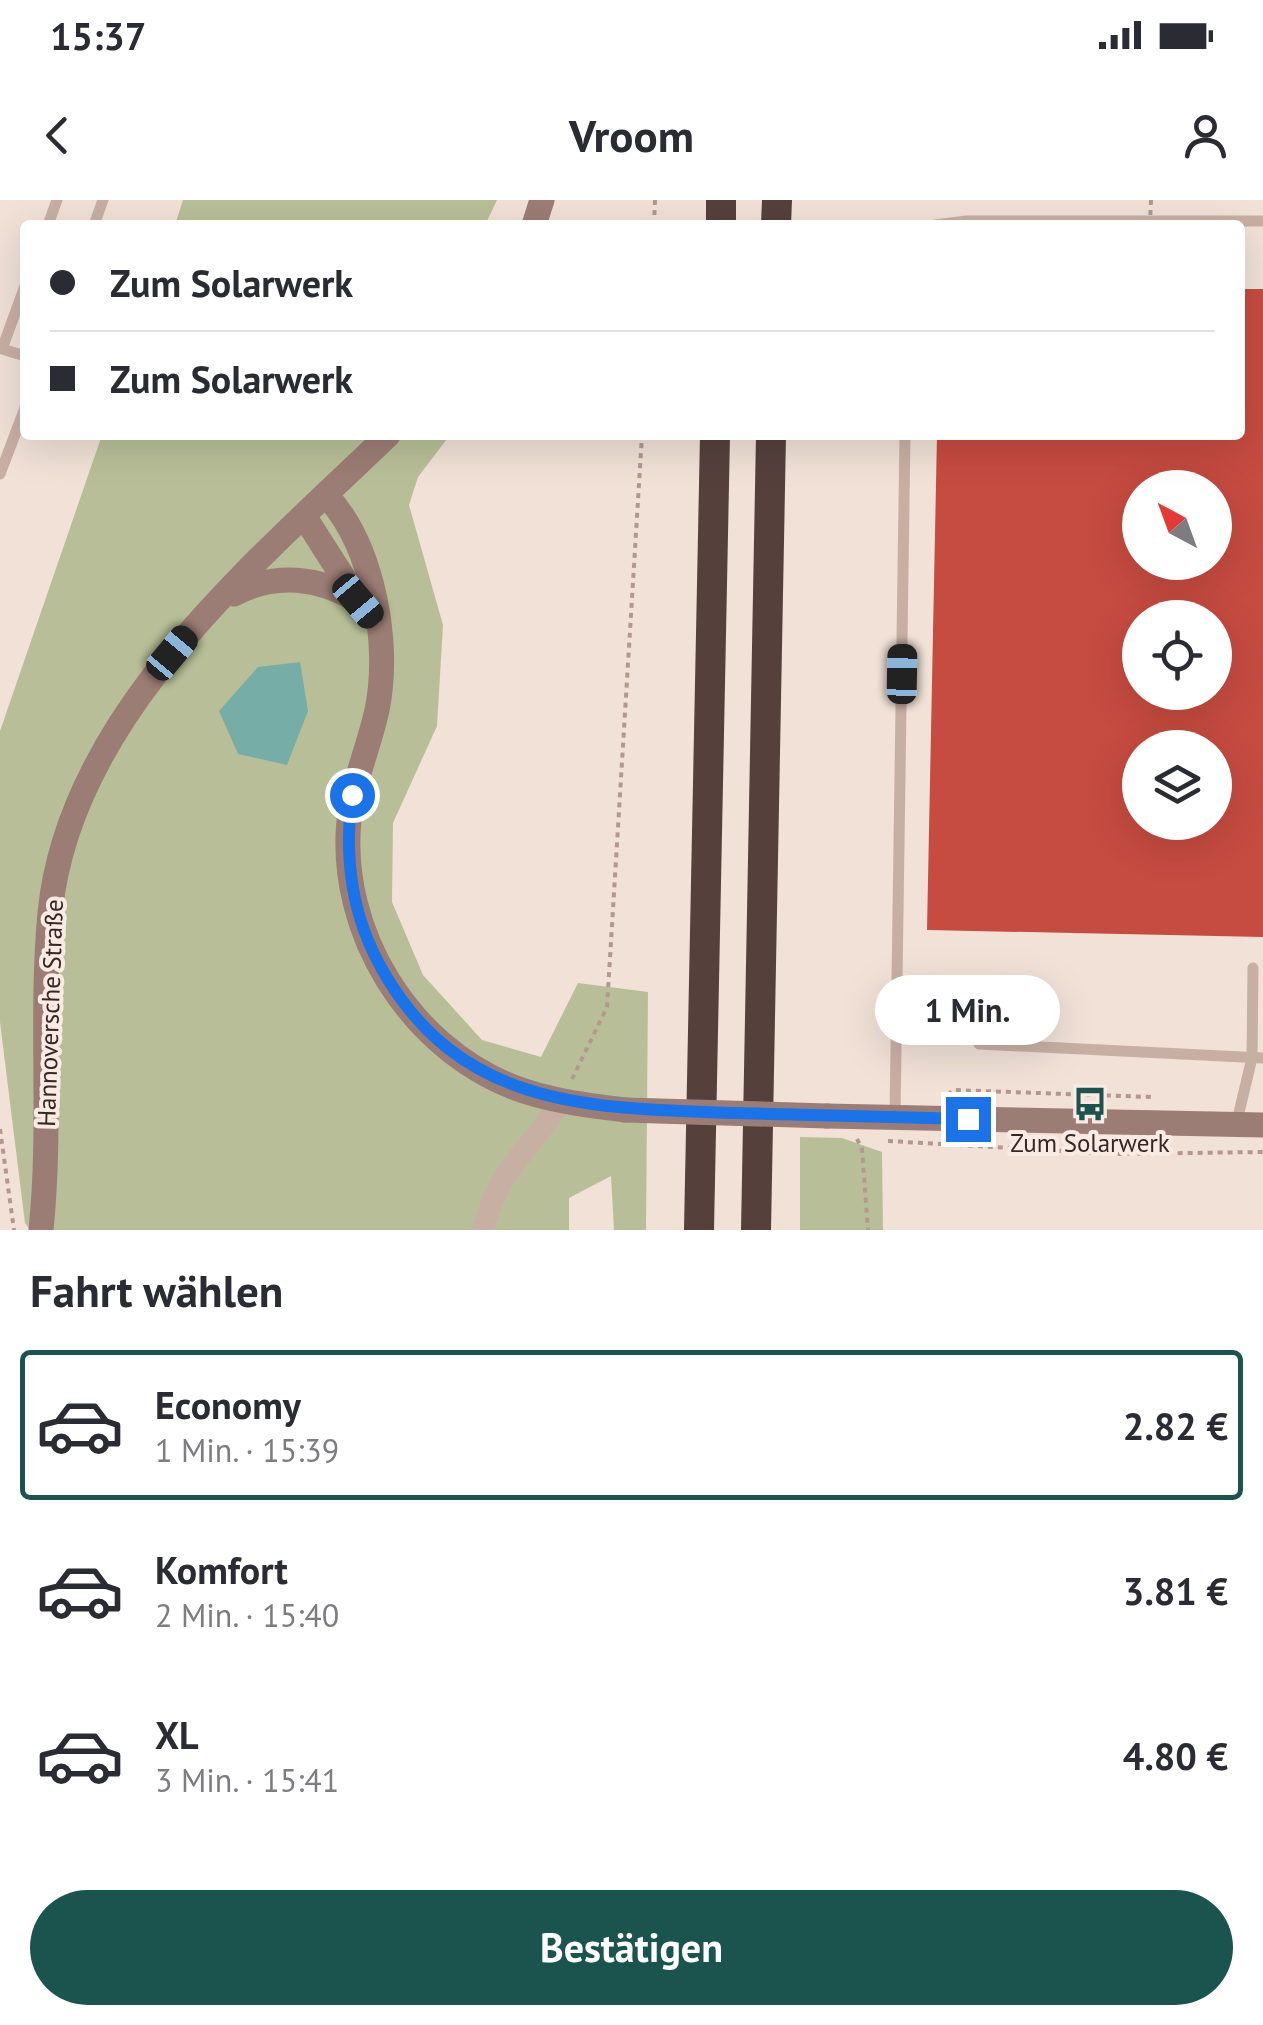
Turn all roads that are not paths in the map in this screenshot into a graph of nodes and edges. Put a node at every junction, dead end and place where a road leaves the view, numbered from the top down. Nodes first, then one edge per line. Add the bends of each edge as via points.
1 (20, 299) edge
2 (20, 354) edge
3 (20, 421) edge
4 (383, 440) edge
5 (716, 440) edge
6 (772, 440) edge
7 (905, 440) edge
8 (0, 474) edge
9 (326, 495) junction
10 (304, 516) junction
11 (358, 601) junction
12 (214, 609) junction
13 (376, 622) junction
14 (1253, 968) dead end
15 (979, 1044) dead end
16 (1258, 1058) edge
17 (561, 1101) junction
18 (1236, 1125) junction
19 (1263, 1126) edge
20 (888, 1128) junction
21 (41, 1230) edge
22 (483, 1230) edge
23 (699, 1230) edge
24 (756, 1230) edge

1 - 2 lane via 2,348
3 - 8 lane
4 - 9 main road, Hannoversche Straße
5 - 23 highway
6 - 24 highway
7 - 20 lane
9 - 10 main road, Hannoversche Straße
9 - 13 main road via 362,551
10 - 11 main road
10 - 12 main road, Hannoversche Straße
11 - 12 main road via 311,581 276,580
11 - 13 main road
12 - 21 main road, Hannoversche Straße via 128,712 64,843 50,911
13 - 17 main road via 380,692 348,835 364,931 391,986 444,1046 511,1086
14 - 16 lane
15 - 16 lane
16 - 18 lane
17 - 20 main road, bridge via 625,1110 837,1116
17 - 22 street via 501,1178
18 - 19 main road
18 - 20 main road

